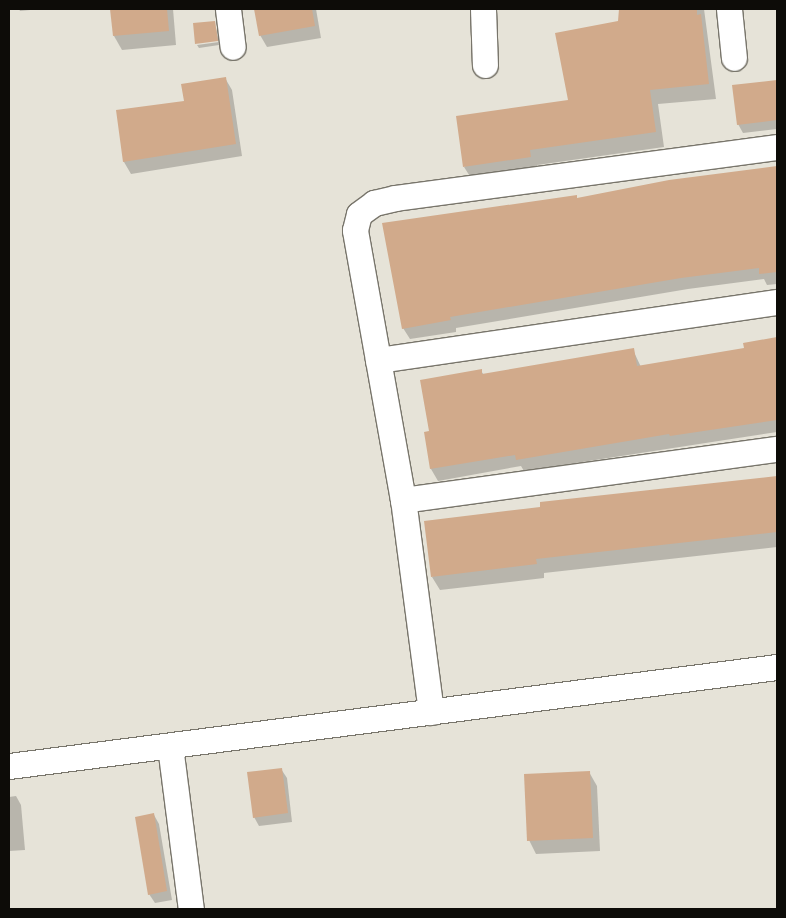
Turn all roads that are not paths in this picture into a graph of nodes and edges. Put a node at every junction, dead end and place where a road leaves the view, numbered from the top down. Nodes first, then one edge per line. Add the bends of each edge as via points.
1 (228, 9) edge
2 (483, 9) edge
3 (729, 9) edge
4 (233, 47) dead end
5 (734, 58) dead end
6 (486, 65) dead end
7 (777, 147) edge
8 (777, 302) edge
9 (378, 360) junction
10 (777, 450) edge
11 (403, 500) junction
12 (777, 667) edge
13 (432, 712) junction
14 (170, 746) junction
15 (9, 766) edge
16 (191, 909) edge

1 - 4 street
2 - 6 street
3 - 5 street
7 - 9 street via 374,203 359,214 355,230
8 - 9 street
9 - 11 street
10 - 11 street
11 - 13 street
12 - 13 street
13 - 14 street
14 - 15 street
14 - 16 street

